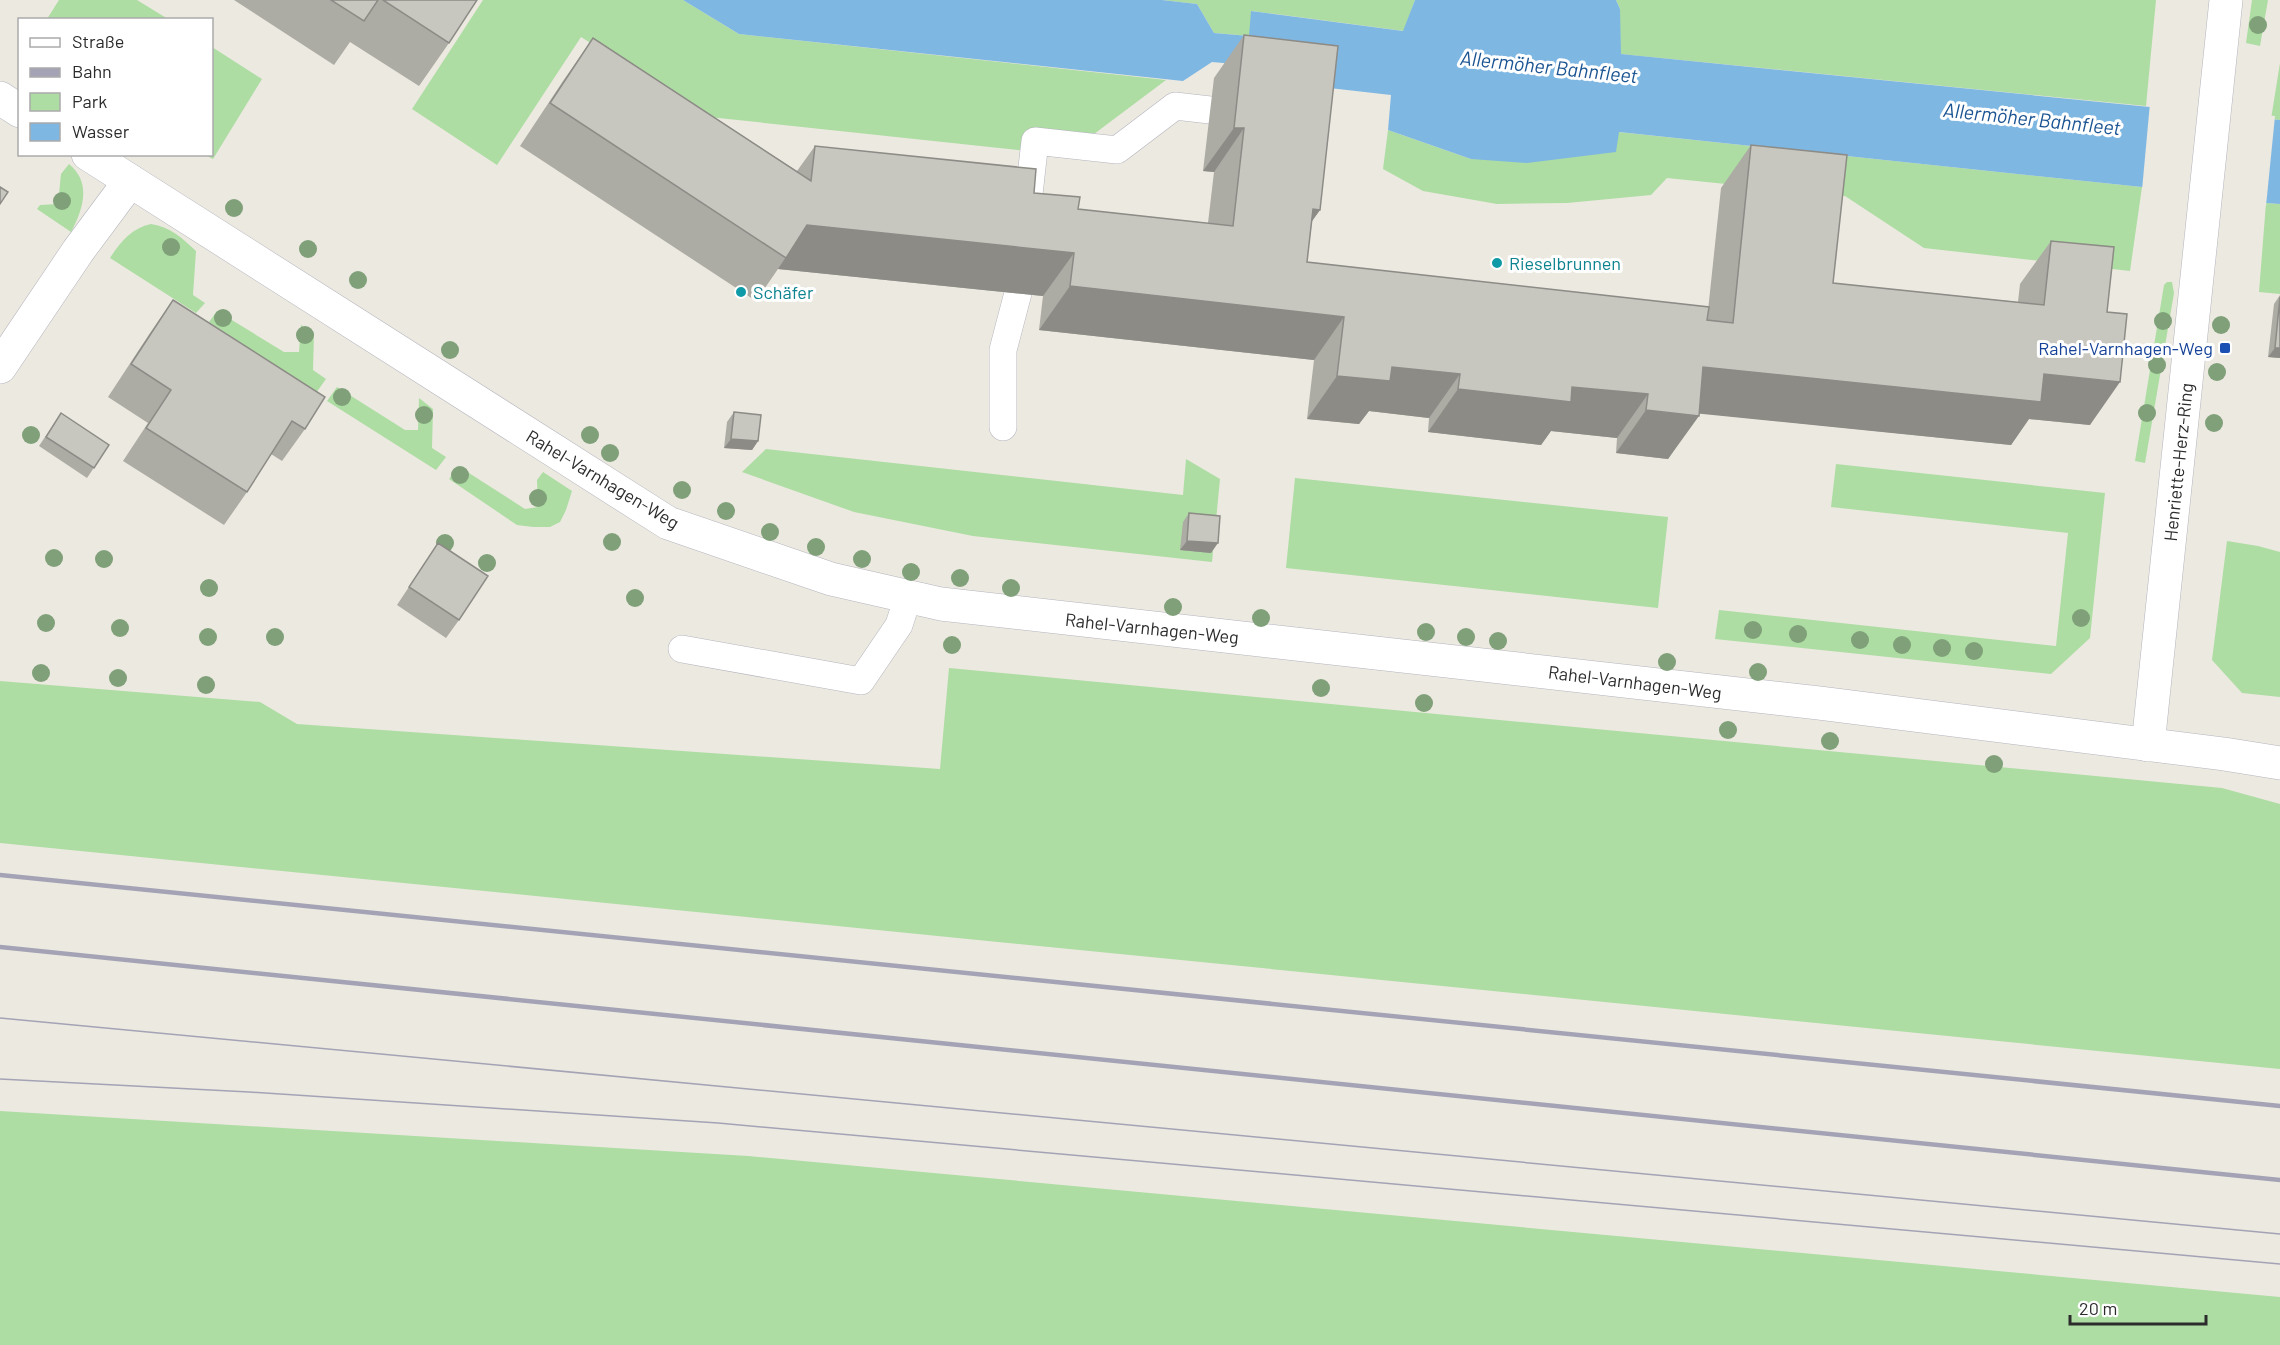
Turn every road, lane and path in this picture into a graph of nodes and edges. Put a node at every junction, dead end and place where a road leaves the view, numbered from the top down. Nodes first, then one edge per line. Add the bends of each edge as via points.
1 (2226, 0) edge
2 (0, 98) edge
3 (18, 110) edge
4 (1210, 110) dead end
5 (91, 156) edge
6 (130, 181) junction
7 (1025, 226) edge
8 (1018, 293) edge
9 (0, 367) edge
10 (1003, 427) dead end
11 (909, 597) junction
12 (682, 648) dead end
13 (2148, 745) junction
14 (2280, 763) edge

1 - 13 street, Henriette-Herz-Ring
2 - 3 street
4 - 7 lane via 1175,106 1118,150 1035,141
5 - 6 street, Rahel-Varnhagen-Weg
6 - 9 street
6 - 11 street, Rahel-Varnhagen-Weg via 668,523 831,579
8 - 10 lane via 1003,350
11 - 12 lane via 899,625 861,681
11 - 13 street, Rahel-Varnhagen-Weg via 941,604 1819,703
13 - 14 street, Rahel-Varnhagen-Weg

